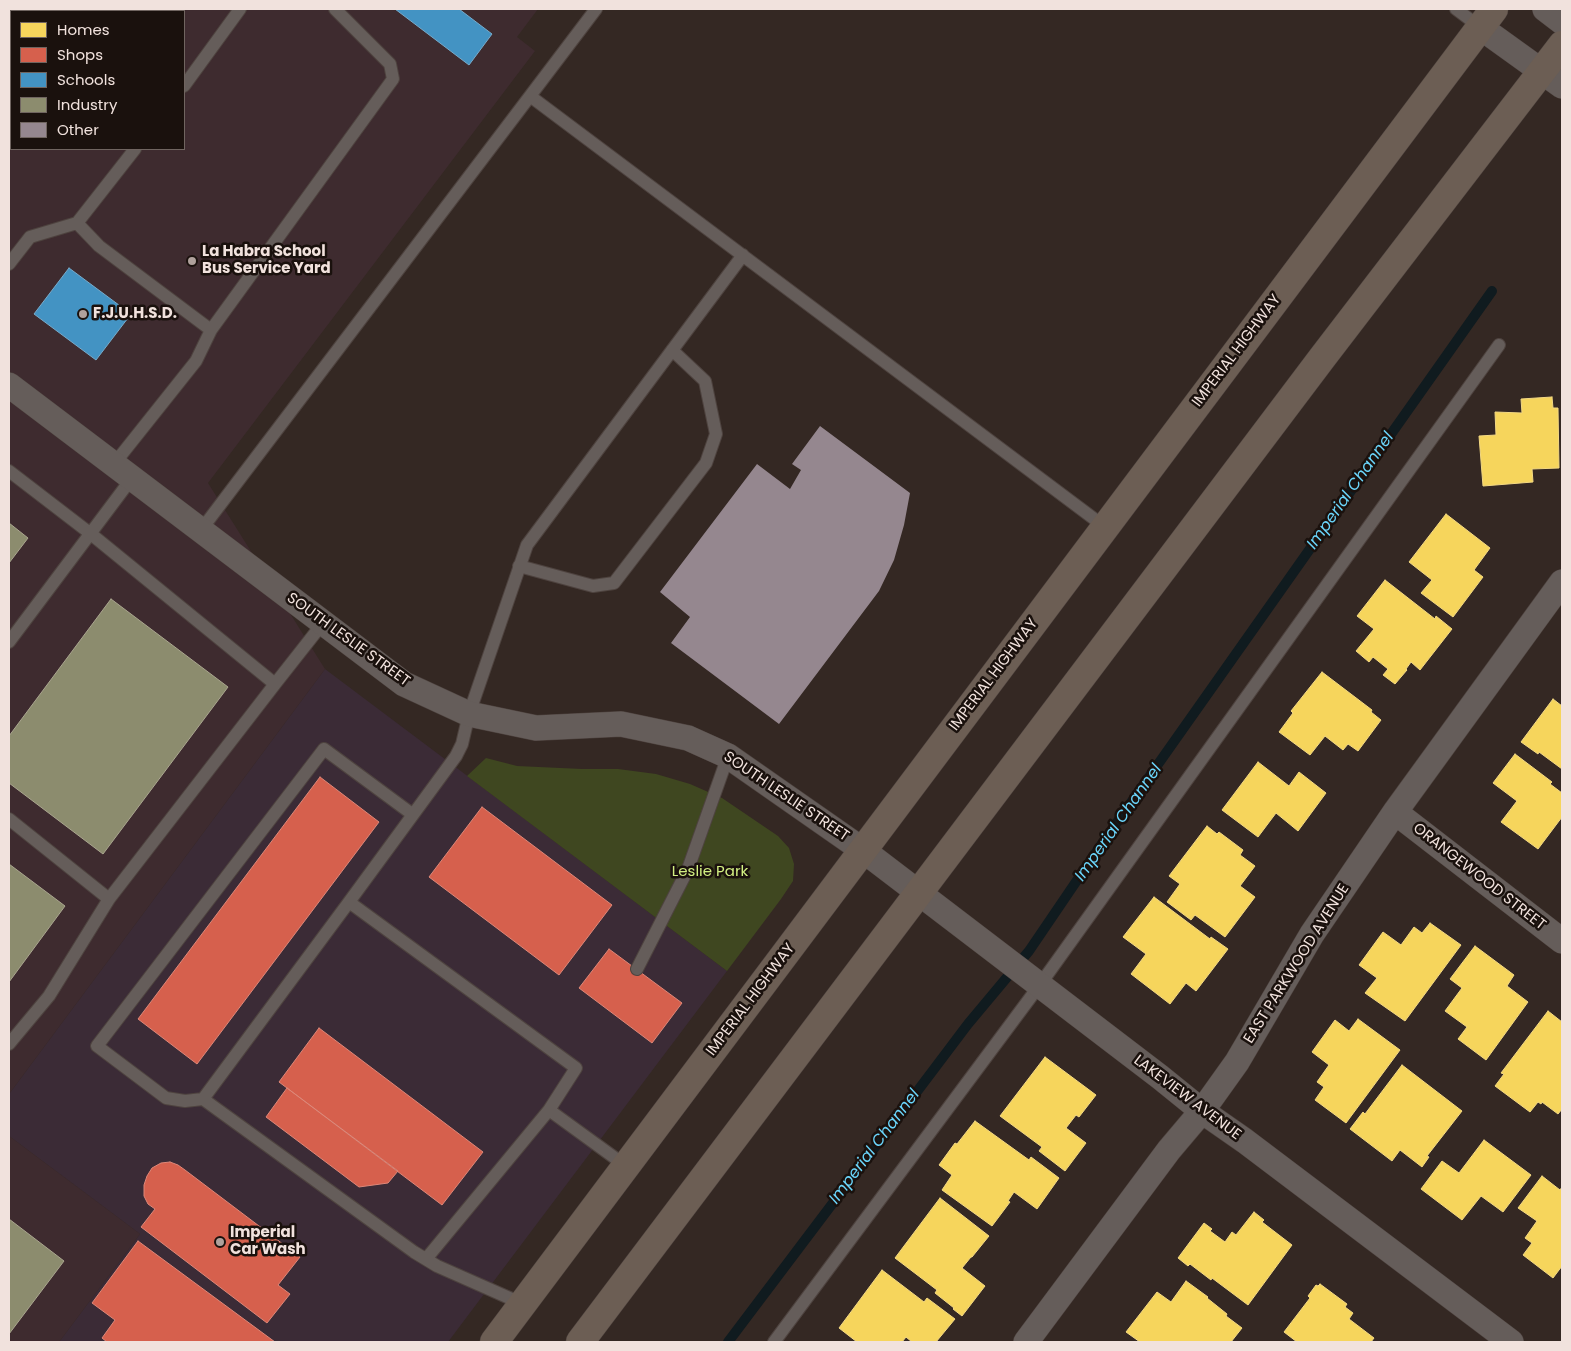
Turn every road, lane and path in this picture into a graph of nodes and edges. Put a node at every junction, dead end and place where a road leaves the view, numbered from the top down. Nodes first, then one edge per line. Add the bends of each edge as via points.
1 (240, 9) edge
2 (335, 9) edge
3 (596, 9) edge
4 (1456, 9) edge
5 (1545, 9) edge
6 (1487, 18) edge
7 (1562, 22) edge
8 (1562, 45) edge
9 (1552, 79) edge
10 (185, 85) edge
11 (530, 96) junction
12 (134, 150) edge
13 (77, 223) junction
14 (742, 255) junction
15 (9, 264) edge
16 (211, 330) junction
17 (1499, 344) dead end
18 (672, 350) junction
19 (9, 385) edge
20 (9, 471) edge
21 (123, 471) junction
22 (1105, 527) junction
23 (201, 530) junction
24 (91, 534) junction
25 (519, 566) junction
26 (1562, 582) edge
27 (323, 623) junction
28 (9, 642) edge
29 (275, 684) junction
30 (469, 714) junction
31 (728, 756) junction
32 (1395, 812) junction
33 (412, 814) junction
34 (9, 820) edge
35 (864, 850) junction
36 (920, 894) junction
37 (109, 899) junction
38 (348, 902) junction
39 (1562, 941) edge
40 (637, 969) dead end
41 (1039, 986) junction
42 (9, 1044) edge
43 (203, 1099) junction
44 (549, 1110) junction
45 (1202, 1111) junction
46 (626, 1166) junction
47 (426, 1259) junction
48 (523, 1304) junction
49 (494, 1342) edge
50 (580, 1342) edge
51 (774, 1342) edge
52 (1026, 1342) edge
53 (1511, 1342) edge

1 - 10 lane
2 - 16 lane via 390,64 393,79
3 - 11 lane
4 - 6 lane
5 - 7 street
6 - 9 street
6 - 22 main road, IMPERIAL HIGHWAY
8 - 9 main road
9 - 36 main road via 1322,358
11 - 14 lane
11 - 23 lane
12 - 13 lane
13 - 15 lane via 30,237
13 - 16 lane via 99,246
14 - 18 lane
14 - 22 lane
16 - 21 lane via 196,361
17 - 41 lane
18 - 25 lane via 527,545
18 - 25 lane via 705,380 716,434 706,462 614,583 593,586
19 - 21 street, SOUTH LESLIE STREET
20 - 24 lane
21 - 23 street, SOUTH LESLIE STREET
21 - 24 lane
22 - 35 main road, IMPERIAL HIGHWAY
23 - 27 street, SOUTH LESLIE STREET
24 - 28 lane
24 - 29 lane
25 - 30 lane
26 - 32 street, EAST PARKWOOD AVENUE
27 - 29 lane
27 - 30 street, SOUTH LESLIE STREET via 404,684
29 - 37 lane
30 - 31 street, SOUTH LESLIE STREET via 536,728 621,724 688,738
30 - 33 lane via 456,756
31 - 35 street, SOUTH LESLIE STREET
31 - 40 lane via 688,869
32 - 39 street, ORANGEWOOD STREET
32 - 45 street, EAST PARKWOOD AVENUE via 1312,934 1238,1062
33 - 38 lane
33 - 43 lane via 324,749 98,1046 166,1098 184,1101
34 - 37 lane
35 - 36 street, LAKEVIEW AVENUE
35 - 46 main road, IMPERIAL HIGHWAY
36 - 41 street, LAKEVIEW AVENUE
36 - 50 main road
37 - 42 lane via 49,996
38 - 43 lane
38 - 44 lane via 576,1068
41 - 45 street, LAKEVIEW AVENUE
41 - 51 lane
43 - 47 lane
44 - 46 lane
44 - 47 lane
45 - 52 street, EAST PARKWOOD AVENUE via 1169,1150
45 - 53 street, LAKEVIEW AVENUE
46 - 48 main road, IMPERIAL HIGHWAY
47 - 48 lane
48 - 49 main road, IMPERIAL HIGHWAY

